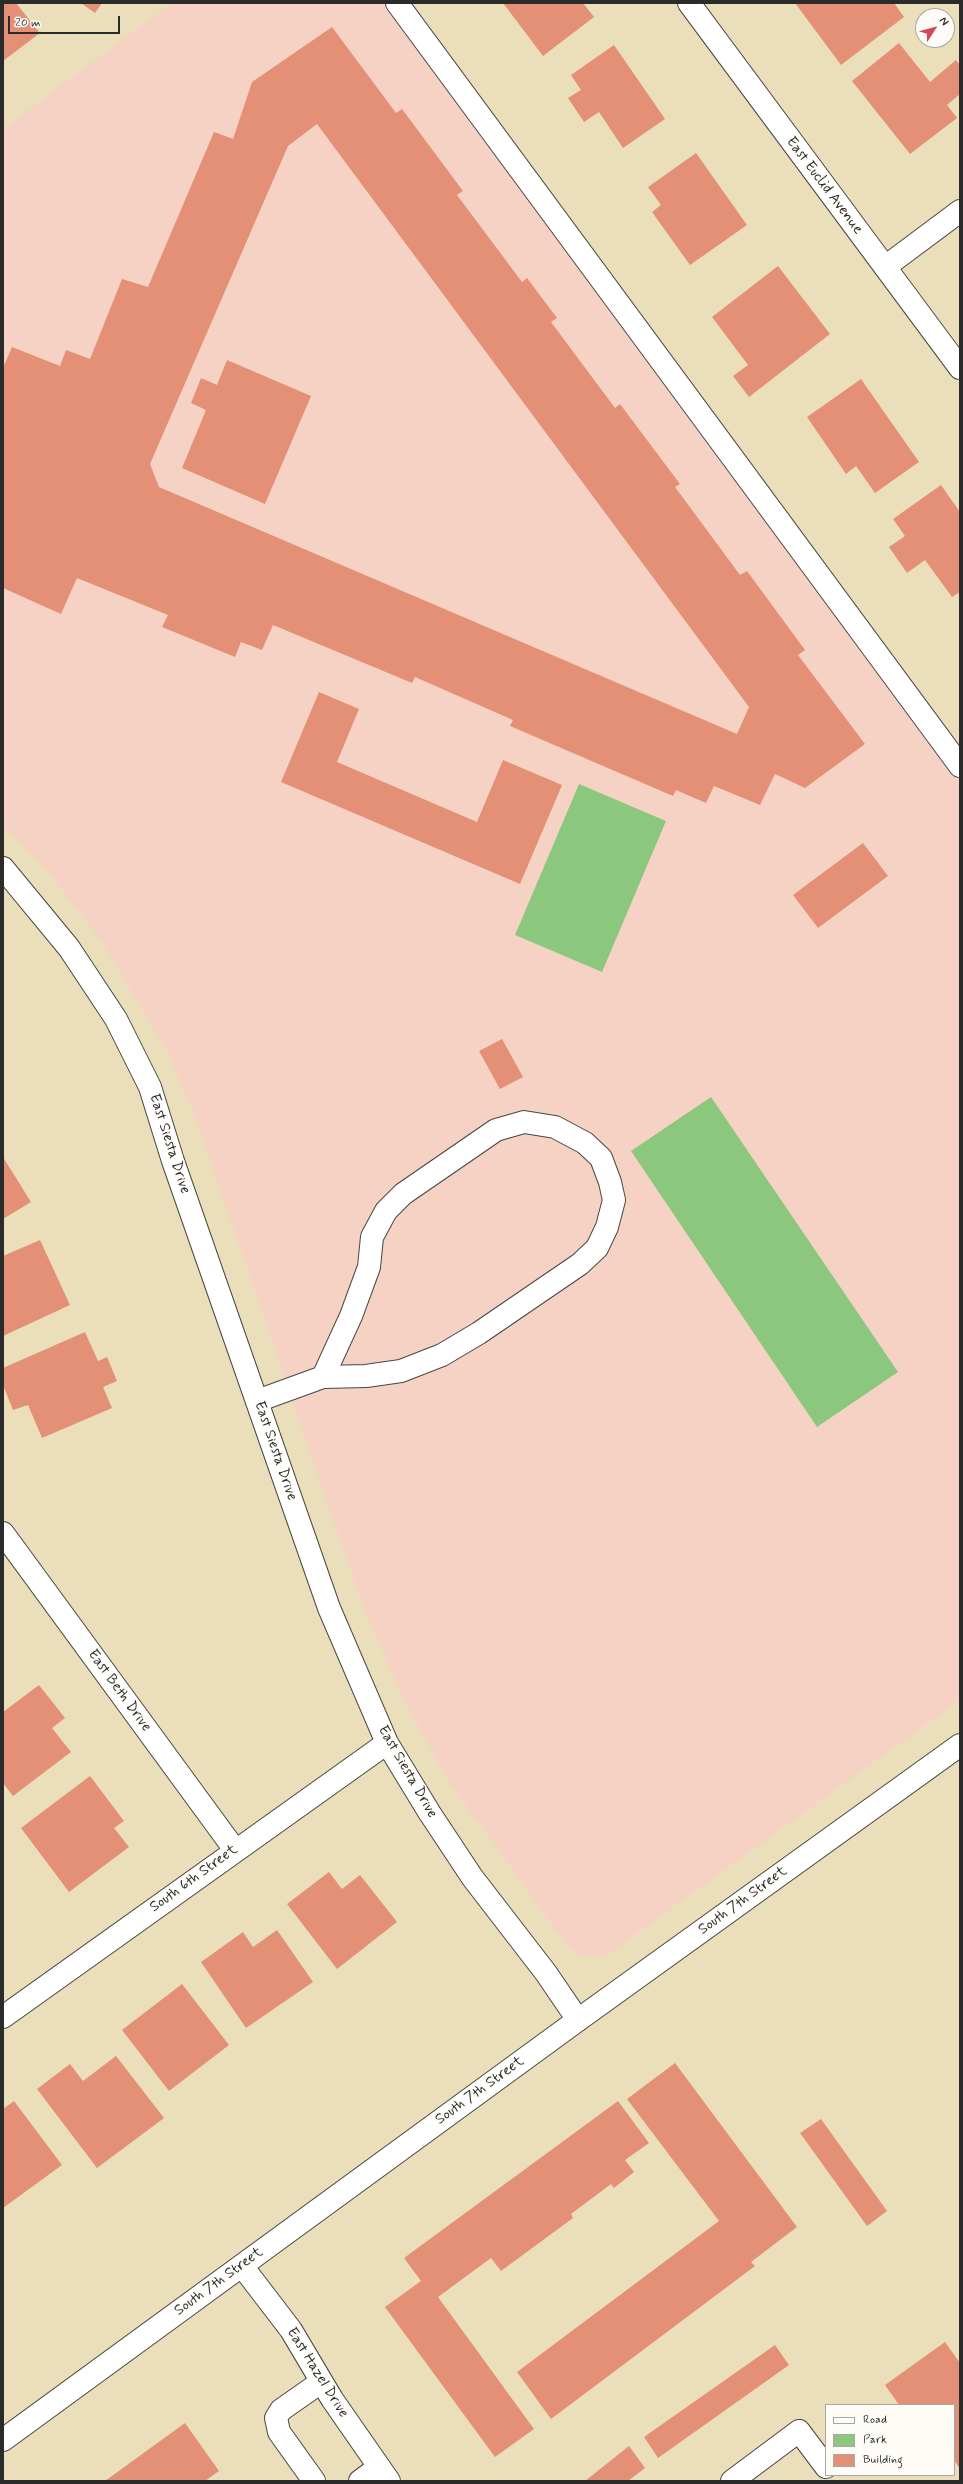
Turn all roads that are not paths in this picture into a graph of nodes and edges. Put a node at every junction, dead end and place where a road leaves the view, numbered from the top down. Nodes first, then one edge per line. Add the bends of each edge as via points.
1 (397, 3) edge
2 (689, 3) edge
3 (960, 211) edge
4 (885, 267) junction
5 (960, 368) edge
6 (960, 766) edge
7 (3, 868) edge
8 (323, 1377) junction
9 (257, 1400) junction
10 (3, 1533) edge
11 (387, 1743) junction
12 (960, 1745) edge
13 (235, 1850) junction
14 (3, 2017) edge
15 (578, 2020) junction
16 (242, 2266) junction
17 (321, 2382) junction
18 (3, 2440) edge
19 (825, 2466) edge
20 (384, 2474) edge
21 (314, 2481) edge
22 (360, 2481) edge
23 (732, 2481) edge

1 - 6 street
2 - 4 street, East Euclid Avenue
3 - 4 street
4 - 5 street, East Euclid Avenue
7 - 9 street, East Siesta Drive via 69,948 116,1019 150,1087 173,1161
8 - 8 street via 366,1376 401,1371 442,1355 479,1333 580,1264 598,1248 614,1200 601,1158 585,1143 555,1127 524,1122 496,1130 402,1194 386,1211 372,1238 369,1267 351,1316
8 - 9 street
9 - 11 street, East Siesta Drive via 329,1608
10 - 13 street, East Beth Drive
11 - 13 street, South 6th Street
11 - 15 street, East Siesta Drive via 472,1877 546,1973
12 - 15 street, South 7th Street
13 - 14 street, South 6th Street
15 - 16 street, South 7th Street
16 - 17 street, East Hazel Drive via 291,2330
16 - 18 street, South 7th Street
17 - 20 street, East Hazel Drive
17 - 21 street via 281,2410 276,2418 279,2432
19 - 23 street via 798,2430
20 - 22 street

